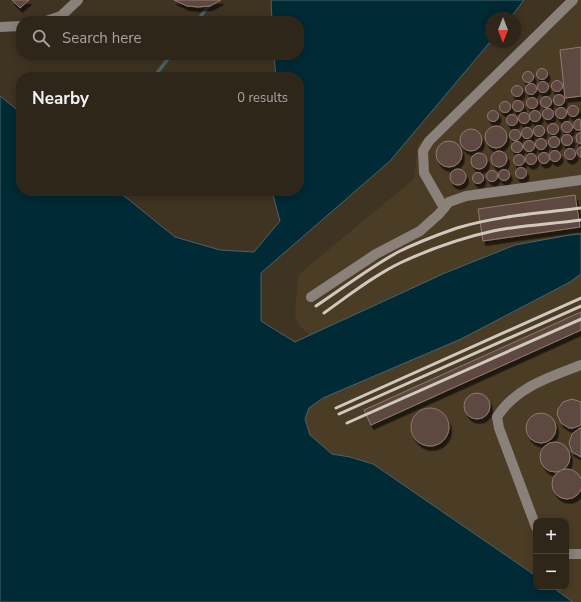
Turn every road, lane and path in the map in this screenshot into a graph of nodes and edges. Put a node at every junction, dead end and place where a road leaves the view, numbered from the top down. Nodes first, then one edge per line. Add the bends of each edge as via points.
1 (78, 0) edge
2 (573, 0) edge
3 (61, 16) edge
4 (16, 26) edge
5 (0, 27) edge
6 (581, 180) edge
7 (444, 208) junction
8 (311, 297) dead end
9 (581, 365) edge
10 (533, 519) edge
11 (569, 554) edge
12 (581, 554) edge

1 - 3 lane
2 - 7 lane via 429,141 423,151 424,173
4 - 5 lane
6 - 7 lane via 466,196 449,202
7 - 8 lane via 420,231 376,254
9 - 10 lane via 536,382 504,406 497,416 499,428
11 - 12 lane

